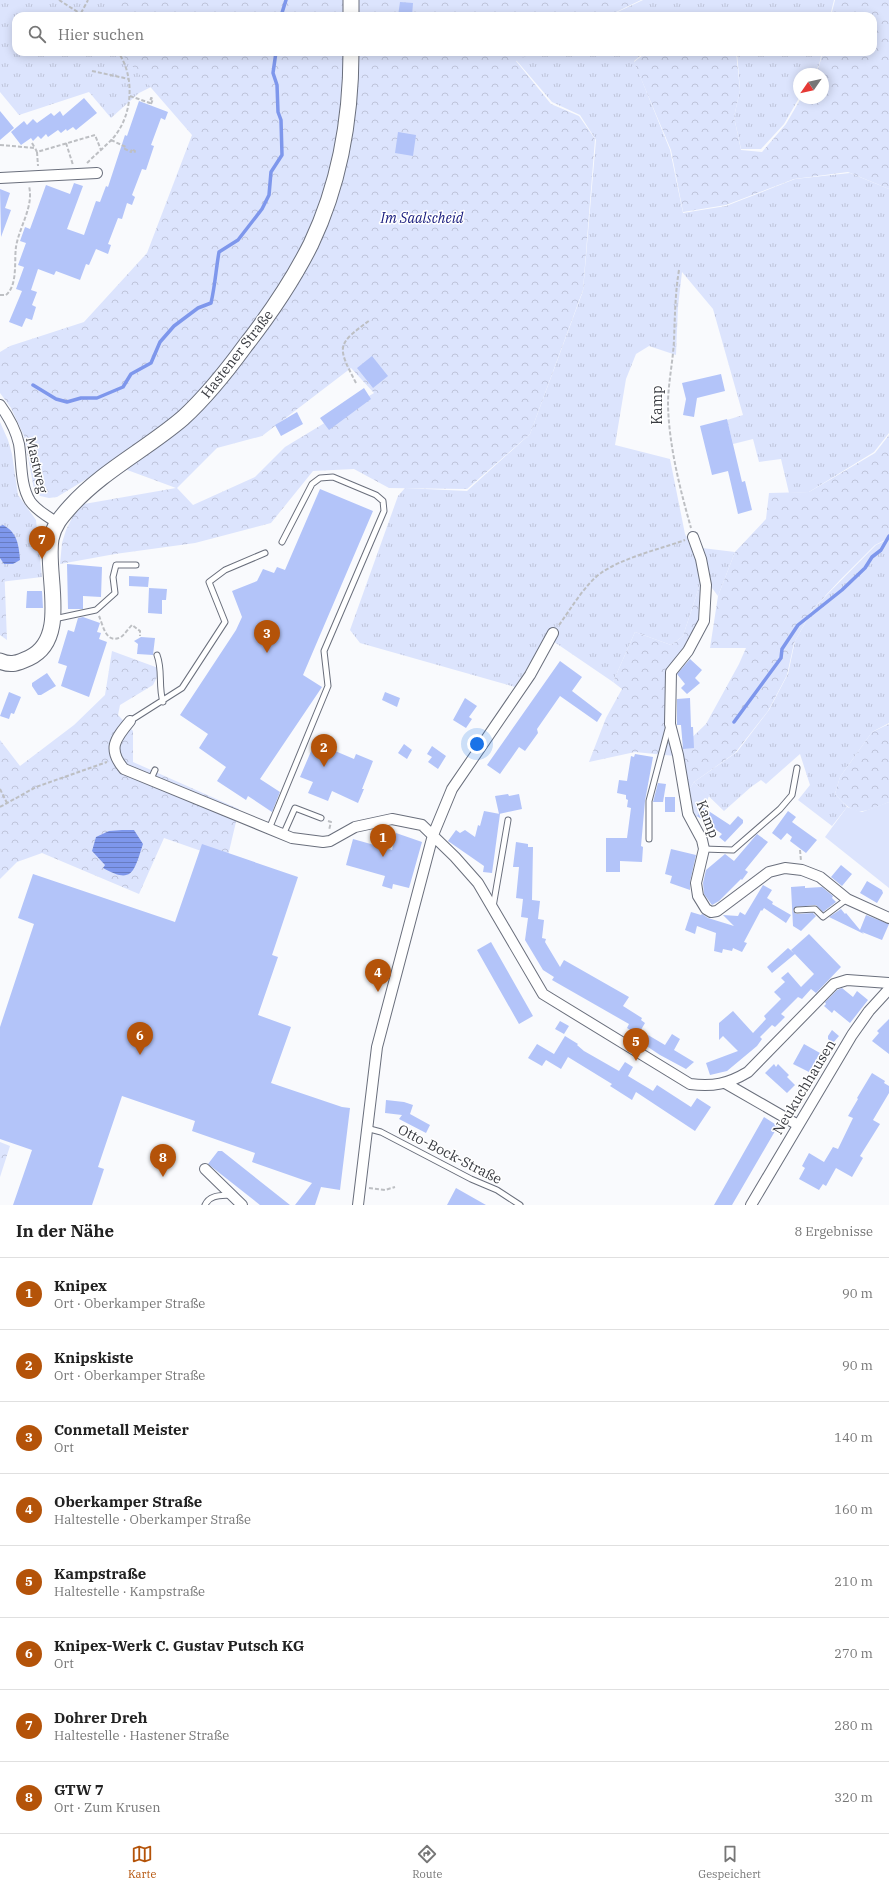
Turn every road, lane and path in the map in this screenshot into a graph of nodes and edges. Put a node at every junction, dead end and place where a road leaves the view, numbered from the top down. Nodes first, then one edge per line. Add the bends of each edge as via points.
1 (59, 0) edge
2 (88, 0) edge
3 (351, 0) edge
4 (79, 12) edge
5 (82, 12) edge
6 (351, 12) edge
7 (120, 56) edge
8 (351, 56) edge
9 (92, 71) dead end
10 (129, 79) junction
11 (130, 96) junction
12 (151, 104) dead end
13 (110, 140) junction
14 (32, 143) dead end
15 (66, 144) junction
16 (0, 145) edge
17 (35, 148) junction
18 (101, 150) junction
19 (37, 152) junction
20 (134, 154) dead end
21 (77, 173) junction
22 (97, 173) dead end
23 (27, 175) junction
24 (38, 175) junction
25 (0, 178) edge
26 (679, 270) dead end
27 (0, 295) edge
28 (370, 320) dead end
29 (356, 383) dead end
30 (0, 405) edge
31 (56, 522) junction
32 (693, 537) junction
33 (282, 542) dead end
34 (264, 553) dead end
35 (136, 565) dead end
36 (96, 610) junction
37 (53, 619) junction
38 (553, 633) joint
39 (140, 636) dead end
40 (157, 655) dead end
41 (0, 661) edge
42 (163, 702) junction
43 (130, 721) joint
44 (670, 724) junction
45 (116, 759) junction
46 (797, 768) dead end
47 (155, 770) dead end
48 (150, 781) junction
49 (0, 789) edge
50 (7, 803) junction
51 (0, 807) edge
52 (321, 818) dead end
53 (326, 820) dead end
54 (508, 820) dead end
55 (269, 829) junction
56 (328, 829) dead end
57 (283, 835) junction
58 (433, 835) junction
59 (649, 839) dead end
60 (704, 849) junction
61 (846, 899) junction
62 (492, 908) junction
63 (797, 910) dead end
64 (889, 918) edge
65 (889, 983) edge
66 (889, 989) edge
67 (725, 1083) junction
68 (798, 1125) junction
69 (366, 1128) junction
70 (205, 1169) dead end
71 (360, 1187) junction
72 (395, 1187) dead end
73 (233, 1195) junction
74 (205, 1205) edge
75 (242, 1205) edge
76 (358, 1205) edge
77 (520, 1205) edge
78 (751, 1205) edge

1 - 4 path
2 - 5 path
3 - 6 main road
7 - 10 path
8 - 31 main road, Hastener Straße via 350,92 340,157 328,200 311,244 286,288 258,330 198,404 181,420 103,477
9 - 10 path
10 - 11 path
11 - 12 path via 150,103 151,98
11 - 13 path via 129,109 115,136
13 - 18 path
13 - 20 path via 131,152 132,149 135,151
14 - 17 path
15 - 18 path via 95,135
15 - 19 path
15 - 21 path
16 - 17 path
17 - 19 path
18 - 21 path
19 - 24 path
21 - 22 street
21 - 24 street
23 - 24 street
23 - 25 street
23 - 27 path via 31,192 30,201 16,246 12,287 6,295
26 - 32 path, Kamp via 668,404 672,439
28 - 29 path via 348,336 342,346 344,359
30 - 31 street, Mastweg via 18,442 26,492 30,501
31 - 37 main road, Hastener Straße via 50,555
32 - 38 path via 600,573
32 - 44 street, Kamp via 702,559 706,585 704,621 688,651 671,672
33 - 55 lane via 312,484 320,478 333,477 376,495 383,501 384,511 324,651 328,686
34 - 42 lane via 225,570 209,582 224,622 182,688
35 - 36 lane via 116,566 113,576 116,593
36 - 37 lane
36 - 39 path via 105,633 110,638 121,637 132,625 140,631
37 - 41 main road, Hastener Straße via 50,635 43,647 33,656 17,664
38 - 58 street via 530,675 452,789
40 - 42 lane via 161,665 160,689
42 - 43 lane
43 - 45 street via 118,736 114,751
44 - 59 lane via 649,801
44 - 60 street, Kamp via 688,814
45 - 48 street via 124,769
45 - 50 path via 36,787
46 - 60 lane via 792,795 780,809 733,850
47 - 48 lane
48 - 55 street
49 - 50 path
50 - 51 path
52 - 57 lane via 295,808
53 - 56 path via 331,822
54 - 62 lane
55 - 57 street
57 - 58 street via 323,842 336,839 355,827 392,818 422,825
58 - 62 street via 478,883
58 - 69 street via 377,1047
60 - 61 street, Kamp via 696,883 702,904 711,912 723,908 755,881 776,869 802,870 815,875
61 - 63 lane via 824,917 815,909
61 - 64 street, Kamp
62 - 67 street via 543,994 690,1084 708,1086
65 - 67 street via 847,980 834,984 754,1067
66 - 68 street, Neukuchhausen via 852,1035
67 - 68 street
68 - 78 street, Neukuchhausen
69 - 71 street
69 - 77 lane, Otto-Bock-Straße via 381,1132 497,1190
70 - 73 street
71 - 72 path via 386,1190
71 - 76 street
73 - 74 lane via 214,1197
73 - 75 street

